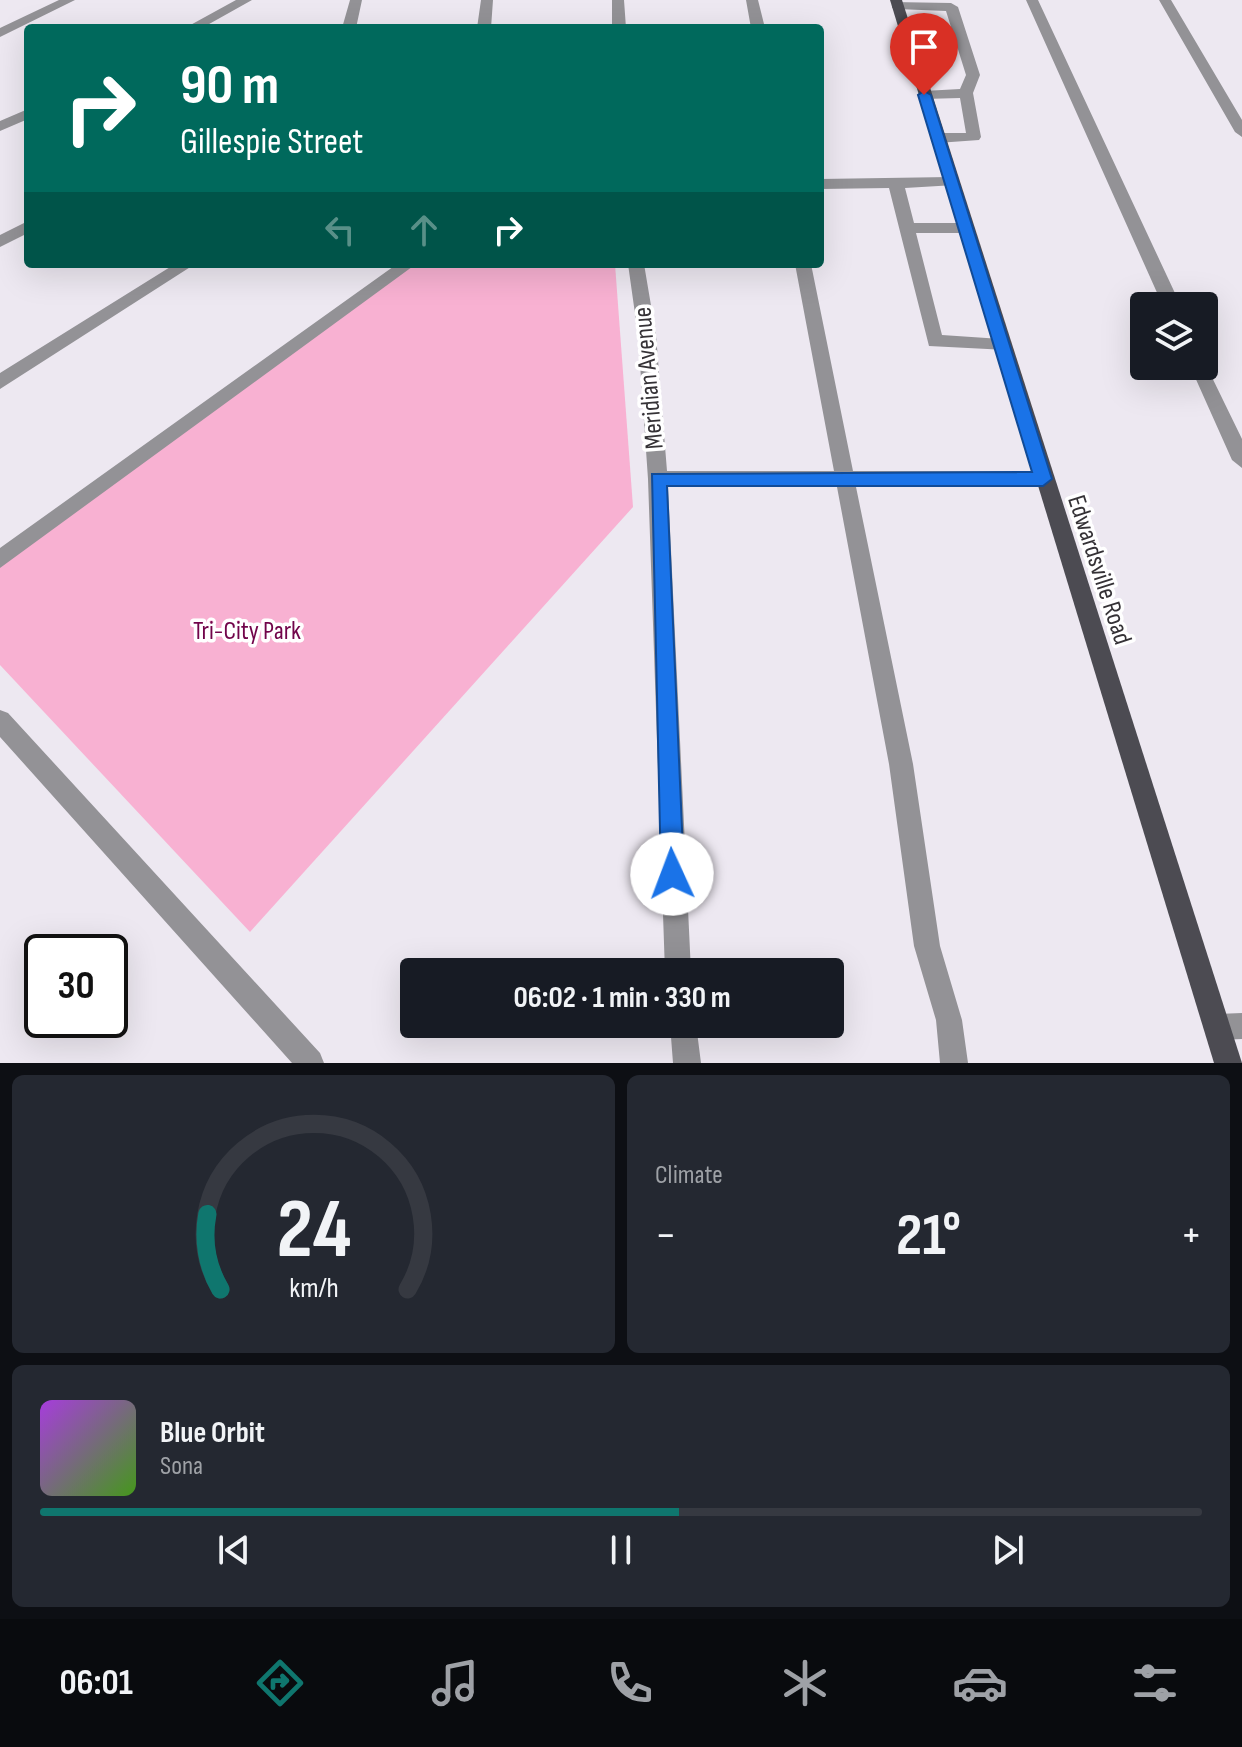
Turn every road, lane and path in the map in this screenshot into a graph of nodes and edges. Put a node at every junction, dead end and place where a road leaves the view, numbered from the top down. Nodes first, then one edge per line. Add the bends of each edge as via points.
1 (69, 0) edge
2 (246, 0) edge
3 (356, 0) edge
4 (487, 0) edge
5 (618, 0) edge
6 (752, 0) edge
7 (1032, 0) edge
8 (1165, 0) edge
9 (896, 2) edge
10 (200, 24) edge
11 (350, 24) edge
12 (484, 24) edge
13 (619, 24) edge
14 (757, 24) edge
15 (0, 33) edge
16 (966, 93) junction
17 (924, 95) junction
18 (24, 115) edge
19 (0, 127) edge
20 (1242, 132) edge
21 (937, 138) junction
22 (950, 182) junction
23 (896, 183) junction
24 (824, 184) edge
25 (24, 228) edge
26 (906, 228) junction
27 (965, 228) junction
28 (0, 242) edge
29 (181, 268) edge
30 (402, 268) edge
31 (637, 268) edge
32 (804, 268) edge
33 (1166, 292) edge
34 (1001, 345) junction
35 (1205, 380) edge
36 (0, 382) edge
37 (1242, 460) edge
38 (658, 479) junction
39 (842, 479) junction
40 (1043, 479) junction
41 (0, 559) edge
42 (3, 731) edge
43 (677, 958) edge
44 (1229, 1027) edge
45 (684, 1038) edge
46 (310, 1063) edge
47 (687, 1063) edge
48 (954, 1063) edge
49 (1228, 1063) edge

1 - 15 street
2 - 10 street
3 - 11 street
4 - 12 street
5 - 13 street
6 - 14 street
7 - 33 street
8 - 20 street
9 - 16 street via 951,7 973,75
9 - 17 main road, Edwardsville Road
16 - 17 street
16 - 21 street via 974,137
17 - 21 main road, Edwardsville Road
18 - 19 street
21 - 22 main road, Edwardsville Road
22 - 23 street
22 - 27 main road, Edwardsville Road
23 - 24 street
23 - 26 street
25 - 28 street
26 - 27 street
26 - 34 street via 935,341
27 - 34 main road, Edwardsville Road
29 - 36 street
30 - 41 street
31 - 38 street, Meridian Avenue
32 - 39 street
34 - 40 main road, Edwardsville Road
35 - 37 street
38 - 39 street
38 - 43 street, Meridian Avenue
39 - 40 street
39 - 48 street via 901,764 927,946 949,1020
40 - 44 main road, Edwardsville Road
42 - 46 street
44 - 49 main road, Edwardsville Road
45 - 47 street

